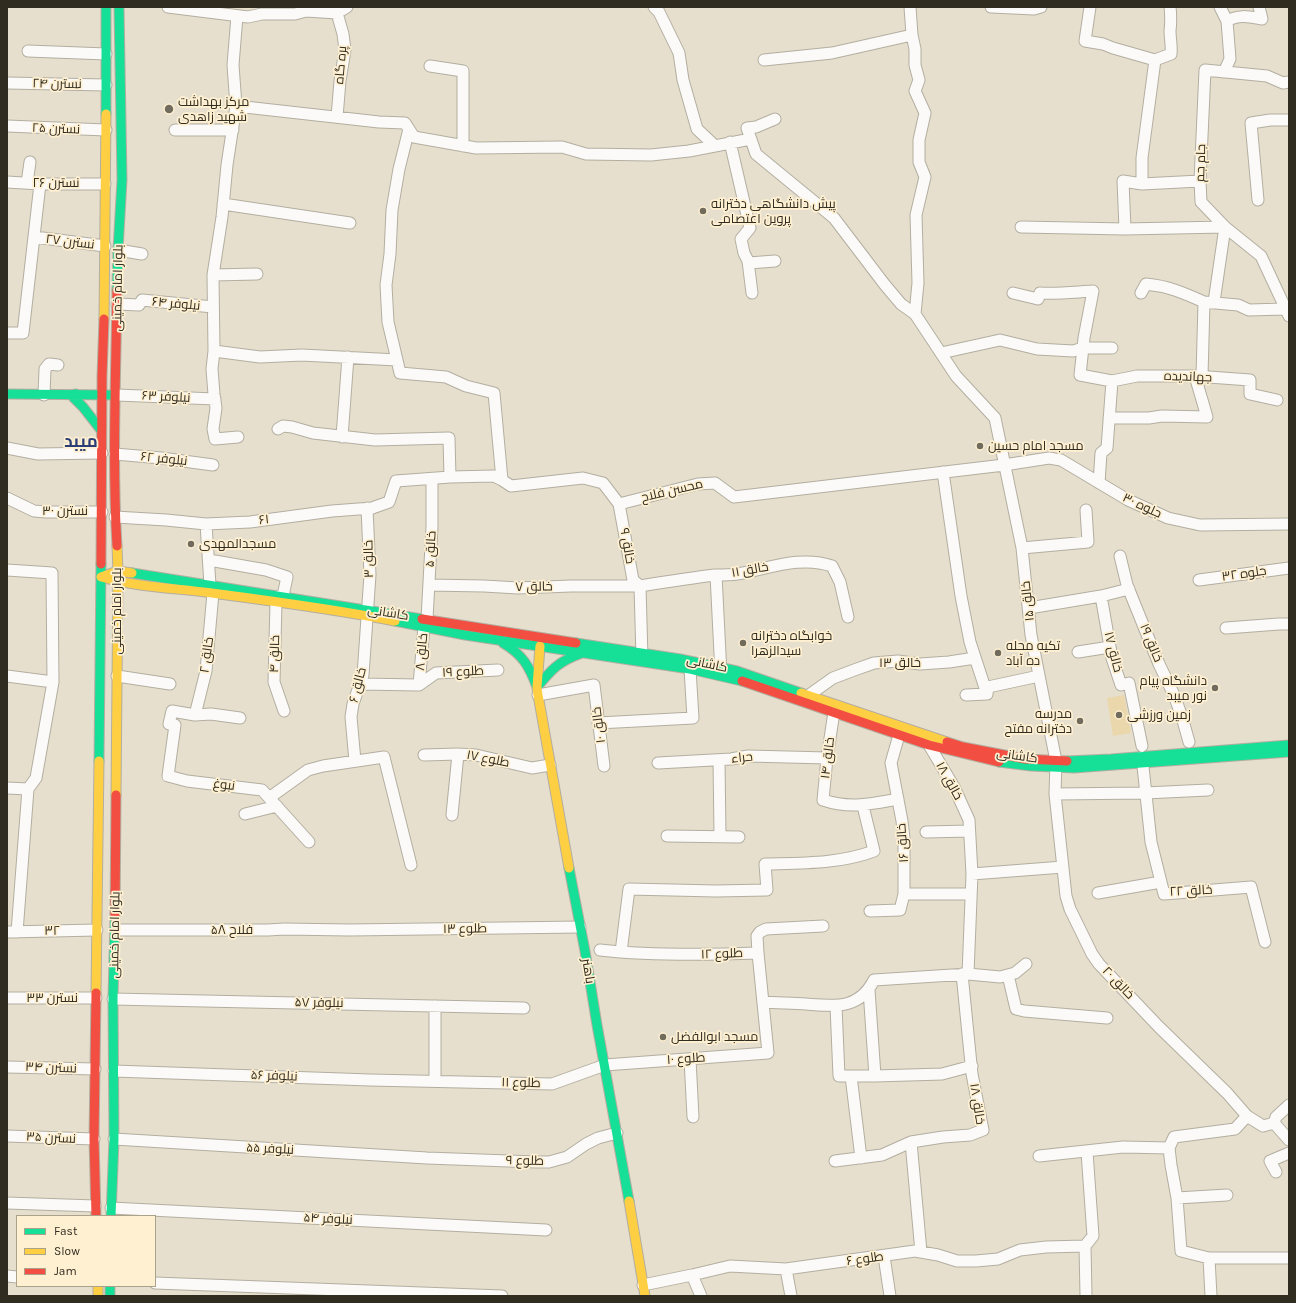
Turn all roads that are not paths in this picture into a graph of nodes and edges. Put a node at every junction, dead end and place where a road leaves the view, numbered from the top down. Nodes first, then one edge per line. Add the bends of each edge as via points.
1 (106, 7) edge
2 (119, 7) edge
3 (168, 7) edge
4 (347, 7) edge
5 (654, 7) edge
6 (910, 7) edge
7 (991, 7) edge
8 (1041, 7) edge
9 (1090, 7) edge
10 (1170, 7) edge
11 (1220, 7) edge
12 (1259, 7) edge
13 (337, 13) junction
14 (237, 16) junction
15 (1227, 21) junction
16 (912, 35) junction
17 (28, 51) dead end
18 (106, 54) junction
19 (764, 60) dead end
20 (1155, 60) junction
21 (430, 66) dead end
22 (1224, 72) junction
23 (1289, 82) edge
24 (7, 83) edge
25 (106, 84) junction
26 (236, 106) junction
27 (337, 117) junction
28 (775, 119) dead end
29 (1289, 120) edge
30 (7, 126) edge
31 (409, 129) junction
32 (106, 130) junction
33 (175, 130) dead end
34 (233, 130) junction
35 (751, 139) junction
36 (730, 142) junction
37 (714, 145) junction
38 (463, 146) junction
39 (30, 162) dead end
40 (1200, 181) junction
41 (7, 182) edge
42 (27, 183) junction
43 (40, 184) junction
44 (106, 184) junction
45 (1142, 184) junction
46 (1258, 200) dead end
47 (223, 204) junction
48 (350, 223) dead end
49 (1021, 227) dead end
50 (1225, 227) junction
51 (1124, 229) junction
52 (35, 237) junction
53 (105, 246) junction
54 (118, 250) junction
55 (142, 254) dead end
56 (774, 261) dead end
57 (749, 263) junction
58 (257, 274) dead end
59 (213, 275) junction
60 (752, 293) dead end
61 (1141, 293) dead end
62 (1013, 294) dead end
63 (1209, 302) junction
64 (117, 304) junction
65 (213, 307) junction
66 (1287, 312) edge
67 (916, 314) junction
68 (7, 333) edge
69 (1083, 348) junction
70 (1112, 348) dead end
71 (214, 351) junction
72 (941, 352) junction
73 (348, 357) junction
74 (397, 360) junction
75 (58, 365) dead end
76 (102, 376) junction
77 (1198, 376) junction
78 (1112, 381) junction
79 (7, 394) edge
80 (44, 395) junction
81 (71, 395) junction
82 (102, 395) junction
83 (116, 395) junction
84 (214, 399) junction
85 (1277, 400) dead end
86 (1109, 418) junction
87 (278, 429) dead end
88 (102, 430) junction
89 (238, 437) dead end
90 (342, 437) junction
91 (7, 448) edge
92 (102, 453) junction
93 (116, 454) junction
94 (213, 465) dead end
95 (1004, 465) junction
96 (942, 472) junction
97 (450, 477) junction
98 (432, 479) junction
99 (502, 480) junction
100 (1099, 483) junction
101 (7, 498) edge
102 (619, 504) junction
103 (367, 508) junction
104 (1086, 510) dead end
105 (102, 512) junction
106 (115, 517) junction
107 (206, 524) junction
108 (1289, 524) edge
109 (1022, 548) junction
110 (1120, 556) dead end
111 (209, 560) junction
112 (1289, 568) edge
113 (7, 570) edge
114 (118, 571) junction
115 (716, 575) junction
116 (101, 577) junction
117 (1199, 580) dead end
118 (118, 582) junction
119 (429, 585) junction
120 (640, 586) junction
121 (1128, 587) junction
122 (212, 589) junction
123 (1101, 596) junction
124 (279, 598) junction
125 (1028, 608) junction
126 (368, 613) junction
127 (848, 616) dead end
128 (425, 623) junction
129 (1289, 624) edge
130 (1226, 628) dead end
131 (488, 629) junction
132 (497, 640) junction
133 (540, 646) junction
134 (601, 647) junction
135 (1110, 647) junction
136 (584, 652) junction
137 (1078, 652) dead end
138 (642, 657) junction
139 (975, 658) junction
140 (690, 669) junction
141 (498, 670) dead end
142 (721, 672) junction
143 (7, 676) edge
144 (117, 676) junction
145 (1039, 676) junction
146 (52, 682) junction
147 (170, 684) dead end
148 (360, 684) junction
149 (419, 685) junction
150 (538, 691) junction
151 (987, 694) junction
152 (809, 695) junction
153 (966, 696) dead end
154 (835, 708) junction
155 (284, 711) dead end
156 (195, 715) junction
157 (240, 718) dead end
158 (598, 723) junction
159 (900, 731) junction
160 (931, 741) junction
161 (1189, 742) dead end
162 (1142, 746) dead end
163 (1289, 746) edge
164 (1284, 752) edge
165 (458, 754) junction
166 (424, 755) dead end
167 (827, 758) junction
168 (719, 760) junction
169 (1142, 760) junction
170 (355, 761) junction
171 (658, 763) dead end
172 (1055, 764) junction
173 (550, 765) junction
174 (604, 766) dead end
175 (7, 788) edge
176 (28, 789) junction
177 (1208, 790) dead end
178 (1145, 793) junction
179 (1055, 794) junction
180 (898, 799) junction
181 (273, 802) junction
182 (863, 806) junction
183 (245, 814) dead end
184 (452, 815) dead end
185 (969, 831) junction
186 (926, 832) dead end
187 (667, 836) dead end
188 (720, 836) junction
189 (739, 837) dead end
190 (309, 842) dead end
191 (98, 860) junction
192 (116, 860) junction
193 (411, 865) dead end
194 (1063, 867) junction
195 (972, 874) junction
196 (1161, 882) junction
197 (1098, 893) dead end
198 (904, 894) junction
199 (971, 894) junction
200 (870, 911) dead end
201 (824, 926) dead end
202 (580, 927) junction
203 (98, 930) junction
204 (115, 930) junction
205 (349, 930) joint
206 (12, 932) edge
207 (1265, 942) dead end
208 (600, 950) dead end
209 (621, 952) junction
210 (758, 953) junction
211 (1026, 964) dead end
212 (965, 974) junction
213 (1008, 975) junction
214 (869, 990) junction
215 (7, 998) edge
216 (96, 998) junction
217 (113, 999) junction
218 (763, 1002) junction
219 (435, 1006) junction
220 (836, 1006) junction
221 (524, 1008) dead end
222 (1107, 1018) dead end
223 (690, 1058) junction
224 (605, 1065) junction
225 (972, 1066) junction
226 (7, 1067) edge
227 (95, 1069) junction
228 (114, 1071) junction
229 (852, 1076) junction
230 (875, 1076) junction
231 (435, 1081) junction
232 (1289, 1105) edge
233 (1247, 1116) junction
234 (693, 1117) dead end
235 (1274, 1123) junction
236 (617, 1133) junction
237 (7, 1136) edge
238 (114, 1139) junction
239 (94, 1140) junction
240 (1289, 1140) edge
241 (911, 1142) junction
242 (1169, 1148) junction
243 (1088, 1152) junction
244 (1289, 1153) edge
245 (1039, 1156) dead end
246 (427, 1158) joint
247 (861, 1158) junction
248 (835, 1161) dead end
249 (1276, 1172) dead end
250 (1227, 1195) dead end
251 (1177, 1198) junction
252 (7, 1203) edge
253 (95, 1211) edge
254 (111, 1212) edge
255 (546, 1230) dead end
256 (1085, 1246) junction
257 (921, 1252) junction
258 (884, 1256) junction
259 (1209, 1258) junction
260 (1289, 1258) edge
261 (786, 1269) junction
262 (692, 1275) junction
263 (156, 1283) edge
264 (643, 1293) edge
265 (502, 1296) edge
266 (701, 1296) edge
267 (791, 1296) edge
268 (890, 1296) edge
269 (1086, 1296) edge
270 (1211, 1296) edge

1 - 18 street, بلوار امام خمینی
2 - 54 street, بلوار امام خمینی via 122,180
3 - 14 street
4 - 13 street
5 - 37 street via 679,53 683,80 697,129
6 - 16 street
7 - 8 street
9 - 20 street via 1085,41
10 - 20 street via 1170,54
11 - 15 street
12 - 15 street via 1262,19 1245,16 1233,17
13 - 14 street via 306,11 295,14
13 - 27 street, پره گاه via 345,50
14 - 26 street via 233,65
15 - 22 street via 1230,59
16 - 19 street via 832,53
16 - 67 street via 919,80 915,91 925,113 919,140 919,162 924,177 916,215
17 - 18 street
18 - 25 street, بلوار امام خمینی
20 - 45 street via 1142,158
21 - 38 street via 463,71
22 - 23 street, جام جم via 1267,76 1283,83
22 - 40 street, جام جم via 1205,70
24 - 25 street, نسترن ۲۴
25 - 32 street, بلوار امام خمینی
26 - 27 street
26 - 34 street
27 - 31 street via 406,123
28 - 35 street via 748,128
29 - 46 street via 1251,123
30 - 32 street, نسترن ۲۵
31 - 38 street via 414,137
31 - 74 street via 392,210 386,285 388,322
32 - 44 street, بلوار امام خمینی
33 - 34 street
34 - 47 street
35 - 36 street
35 - 67 street via 756,154 834,218 901,304
36 - 37 street
36 - 57 street via 750,228 741,239
37 - 38 street via 651,155 586,154 562,147
39 - 42 street
40 - 45 street
40 - 50 street, جام جم via 1200,202
41 - 42 street, نسترن ۲۶
42 - 43 street, نسترن ۲۶
43 - 44 street, نسترن ۲۶
43 - 52 street
44 - 53 street, بلوار امام خمینی
45 - 51 street via 1123,181
47 - 48 street
47 - 59 street
49 - 51 street
50 - 51 street
50 - 63 street
50 - 66 street, جام جم via 1261,256
52 - 53 street, نسترن ۲۷
52 - 68 street via 23,333
53 - 76 street, بلوار امام خمینی
54 - 55 street
54 - 64 street, بلوار امام خمینی
56 - 57 street
57 - 60 street
58 - 59 street
59 - 65 street
61 - 63 street via 1146,284 1163,286
62 - 69 street, جهاندیده via 1038,299 1040,294 1093,291
63 - 66 street via 1238,305 1249,310
63 - 77 street
64 - 65 street, نیلوفر ۶۴ via 139,305 142,300
64 - 83 street, بلوار امام خمینی
65 - 71 street
67 - 72 street, خالق ۱۵
69 - 70 street
69 - 72 street via 1073,351 1037,349 1000,340
69 - 78 street, جهاندیده via 1080,375
71 - 73 street via 260,357
71 - 84 street
72 - 95 street, خالق ۱۵ via 956,376 995,418
73 - 74 street
73 - 90 street
74 - 99 street via 400,373 446,377 466,386 494,393
75 - 80 street via 49,364 45,369
76 - 81 street via 85,390
76 - 82 street, بلوار امام خمینی
77 - 78 street, جهاندیده via 1137,376
77 - 85 street, جهاندیده via 1250,380 1250,394
77 - 86 street via 1207,417
78 - 86 street
79 - 80 street
80 - 81 street
81 - 82 street
81 - 88 street
82 - 83 street
82 - 88 street, بلوار امام خمینی
83 - 84 street, نیلوفر ۶۳
83 - 93 street, بلوار امام خمینی
84 - 89 street via 215,439
86 - 100 street via 1107,448 1101,453
87 - 90 street via 283,426 292,427
88 - 92 street, بلوار امام خمینی
90 - 97 street via 375,440 449,438
91 - 92 street via 38,454
92 - 105 street, بلوار امام خمینی
93 - 94 street, نیلوفر ۶۲
93 - 106 street, بلوار امام خمینی
95 - 96 street, محسن فلاح
95 - 100 street, جلوه ۳۰ via 1049,458 1061,460
95 - 109 street, خالق ۱۵
96 - 102 street, محسن فلاح via 734,497 715,483 698,484
96 - 139 street via 961,596
97 - 98 street
97 - 99 street via 494,476
98 - 103 street, ۶۱ via 396,481 389,502
98 - 119 street, خالق ۵
99 - 102 street via 511,486 583,478 603,483
100 - 108 street, جلوه ۳۰ via 1128,500 1168,518 1200,525
101 - 105 street, نسترن ۳۰ via 34,511
102 - 120 street, خالق ۹ via 633,580
103 - 107 street, ۶۱ via 250,522
103 - 126 street, خالق ۳ via 370,575
104 - 109 street via 1088,542
105 - 116 street, بلوار امام خمینی
106 - 107 street, ۶۱
106 - 114 street, بلوار امام خمینی
107 - 111 street, خالق ۲
109 - 125 street, خالق ۱۵
110 - 121 street, خالق ۱۹
111 - 122 street, خالق ۲
111 - 124 street, خالق ۴ via 266,570 287,577
112 - 117 street, جلوه ۳۲
113 - 146 street via 52,573
114 - 116 street
114 - 118 street, بلوار امام خمینی
114 - 122 street, کاشانی
115 - 120 street
115 - 127 street, خالق ۱۱ via 757,571 800,561 825,563 832,566 840,582
115 - 142 street, خالق ۱۱
116 - 118 street, کاشانی
116 - 191 street, بلوار امام خمینی
118 - 122 street, کاشانی
118 - 144 street, بلوار امام خمینی
119 - 120 street, خالق ۷ via 518,588
119 - 128 street, خالق ۵
120 - 138 street, خالق ۹
121 - 123 street
121 - 161 street, خالق ۱۹ via 1174,695
122 - 124 street, کاشانی
122 - 156 street, خالق ۲ via 206,671
123 - 125 street
123 - 135 street, خالق ۱۷
124 - 126 street, کاشانی
124 - 155 street, خالق ۴ via 274,682
125 - 145 street, خالق ۱۵
126 - 128 street, کاشانی
126 - 148 street, خالق ۶
128 - 131 street, کاشانی
128 - 132 street, کاشانی
128 - 149 street, خالق ۸
129 - 130 street
131 - 132 street
131 - 134 street, کاشانی
132 - 133 street, کاشانی
132 - 150 street via 516,649 525,660
133 - 136 street, کاشانی
133 - 150 street, باهنر
134 - 136 street
134 - 138 street, کاشانی
135 - 137 street
135 - 162 street, خالق ۱۷ via 1121,685 1129,683
136 - 138 street, کاشانی
136 - 150 street via 567,658 551,670
138 - 140 street, کاشانی
138 - 142 street, کاشانی
139 - 151 street
139 - 152 street, خالق ۱۳ via 920,664 898,661 874,663 833,678
140 - 142 street, کاشانی
140 - 158 street via 693,718
141 - 149 street, طلوع ۱۹ via 436,672
142 - 152 street, کاشانی via 737,670
142 - 154 street, کاشانی
143 - 146 street
144 - 147 street
144 - 192 street, بلوار امام خمینی
145 - 151 street via 988,687
145 - 172 street, خالق ۱۵
146 - 176 street via 36,778
148 - 149 street
148 - 170 street, خالق ۶ via 352,704
150 - 158 street, خالق ۱۰ via 594,684
150 - 173 street, باهنر
151 - 153 street
152 - 154 street, کاشانی
154 - 159 street, کاشانی
154 - 167 street, خالق ۱۴
156 - 157 street via 211,714
156 - 181 street, نبوغ via 172,711 168,776 187,781 262,790
158 - 174 street, خالق ۱۰
159 - 160 street, کاشانی
159 - 180 street, خالق ۱۶ via 891,763
160 - 172 street, کاشانی via 996,762
160 - 185 street, خالق ۱۸ via 969,820
163 - 164 street
163 - 169 street, کاشانی
164 - 169 street, کاشانی
165 - 166 street, طلوع ۱۷
165 - 173 street, طلوع ۱۷ via 476,755 532,768
165 - 184 street
167 - 168 street, حراء via 748,756
167 - 182 street, خالق ۱۴ via 823,800 834,804
168 - 171 street, حراء
168 - 188 street
169 - 172 street, کاشانی via 1074,768
169 - 178 street, خالق ۲۲
170 - 181 street via 308,770
170 - 193 street via 384,757
172 - 179 street, خالق ۲۰
173 - 202 street, باهنر
175 - 176 street
176 - 206 street
177 - 178 street
178 - 179 street
178 - 196 street, خالق ۲۲ via 1151,842
179 - 194 street, خالق ۲۰
180 - 182 street
180 - 198 street, خالق ۱۶ via 904,838
181 - 183 street
181 - 190 street, نبوغ
182 - 209 street via 874,851 823,863 765,864 766,890 629,888
185 - 186 street
185 - 195 street, خالق ۱۸
187 - 188 street
188 - 189 street
191 - 192 street
191 - 203 street, بلوار امام خمینی
192 - 204 street, بلوار امام خمینی
194 - 195 street
194 - 233 street, خالق ۲۰ via 1070,909 1099,964
195 - 199 street, خالق ۱۸
196 - 197 street
196 - 207 street, خالق ۲۲ via 1164,894 1250,887
198 - 199 street
198 - 200 street via 900,910
199 - 212 street, خالق ۱۸
201 - 210 street, طلوع ۱۲ via 766,929 758,936
202 - 205 street, طلوع ۱۳
202 - 224 street, باهنر
203 - 206 street, ۳۲
203 - 216 street, بلوار امام خمینی
204 - 205 street, فلاح ۵۸
204 - 217 street, بلوار امام خمینی
208 - 209 street, طلوع ۱۲
209 - 210 street, طلوع ۱۲ via 707,955
210 - 218 street
211 - 213 street
212 - 213 street via 1000,977
212 - 214 street via 874,980
212 - 225 street, خالق ۱۸
213 - 222 street via 1016,1009 1024,1012
214 - 220 street via 857,1000
214 - 230 street
215 - 216 street, نسترن ۳۳
216 - 227 street, بلوار امام خمینی
217 - 219 street, نیلوفر ۵۷
217 - 228 street, بلوار امام خمینی
218 - 220 street
218 - 223 street, طلوع ۱۰ via 768,1053
219 - 221 street, نیلوفر ۵۷
219 - 231 street
220 - 229 street via 839,1076
223 - 224 street, طلوع ۱۰
223 - 234 street
224 - 231 street, طلوع ۱۱ via 552,1084
224 - 236 street, باهنر
225 - 230 street via 942,1074
225 - 241 street, خالق ۱۸ via 982,1130 970,1135
226 - 227 street, نسترن ۳۴
227 - 239 street, بلوار امام خمینی
228 - 231 street, نیلوفر ۵۶
228 - 238 street, بلوار امام خمینی
229 - 230 street
229 - 247 street
232 - 235 street via 1276,1117
233 - 235 street, خالق ۲۰ via 1264,1126
233 - 242 street via 1235,1129 1174,1137
235 - 240 street
236 - 246 street, طلوع ۹ via 598,1138 567,1157 549,1162
236 - 264 street, باهنر
237 - 239 street, نسترن ۳۵
238 - 246 street, نیلوفر ۵۵
238 - 254 street, بلوار امام خمینی
239 - 253 street, بلوار امام خمینی
241 - 247 street, خالق ۱۸ via 882,1155
241 - 257 street
242 - 243 street via 1124,1147
242 - 251 street
243 - 245 street
243 - 256 street via 1093,1236
244 - 249 street via 1270,1161
247 - 248 street, خالق ۱۸
250 - 251 street
251 - 259 street via 1181,1251
252 - 253 street
254 - 255 street, نیلوفر ۵۴
256 - 257 street, طلوع ۶ via 1020,1250 998,1259 976,1261 957,1261
256 - 269 street
257 - 258 street, طلوع ۶
258 - 261 street, طلوع ۶
258 - 268 street
259 - 260 street
259 - 270 street
261 - 262 street, طلوع ۶ via 730,1266
261 - 267 street
262 - 264 street, طلوع ۶
262 - 266 street
263 - 265 street

